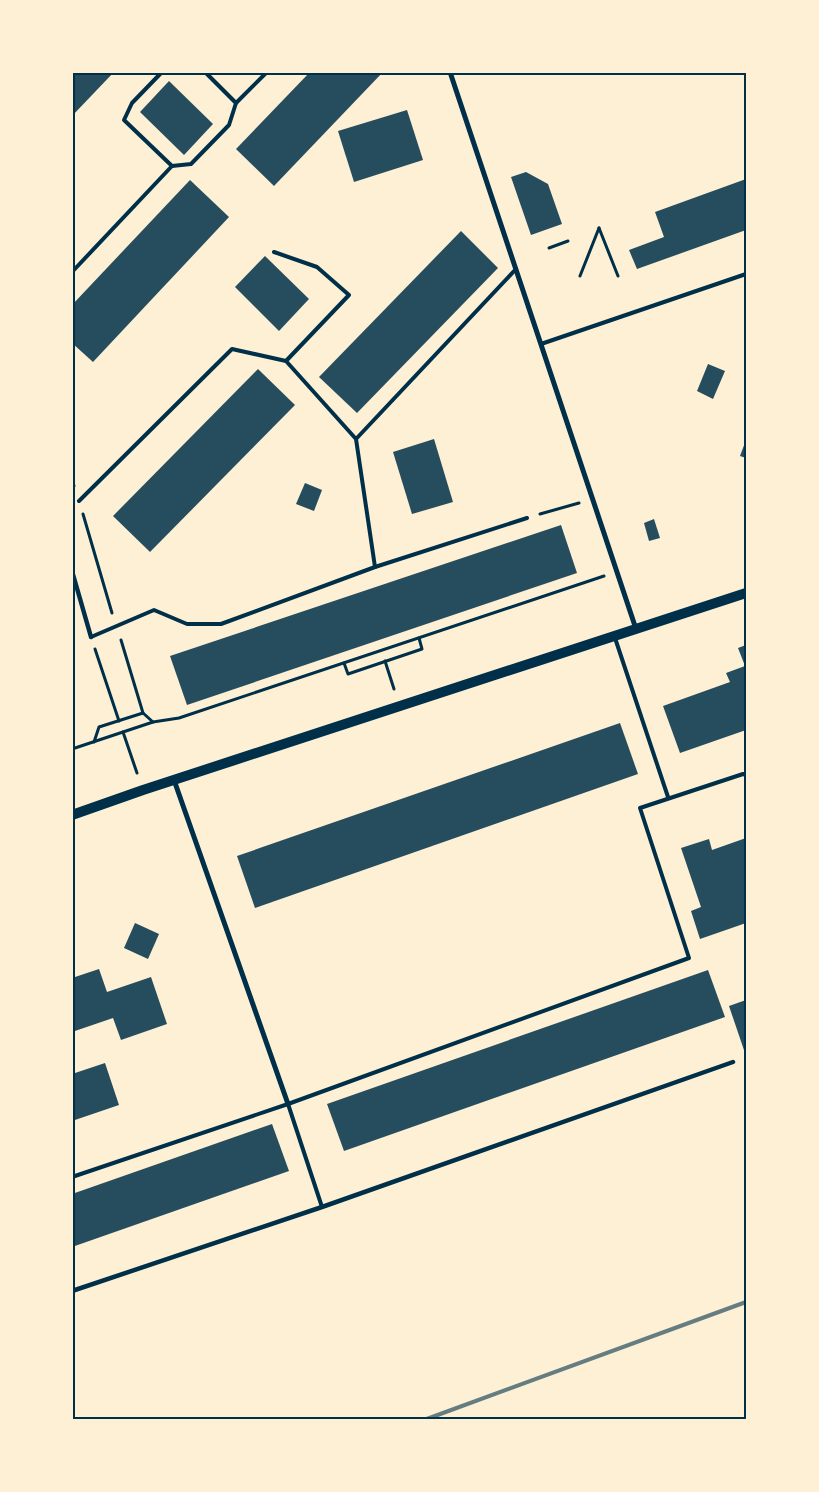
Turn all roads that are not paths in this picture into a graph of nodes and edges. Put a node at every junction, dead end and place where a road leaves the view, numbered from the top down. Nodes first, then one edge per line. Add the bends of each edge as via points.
1 (162, 72) edge
2 (205, 72) edge
3 (267, 72) edge
4 (450, 72) edge
5 (236, 103) junction
6 (172, 166) junction
7 (274, 252) dead end
8 (516, 269) junction
9 (72, 272) edge
10 (746, 274) edge
11 (541, 344) junction
12 (286, 361) junction
13 (356, 439) junction
14 (79, 501) road end
15 (527, 518) road end
16 (375, 567) junction
17 (72, 571) edge
18 (746, 593) edge
19 (636, 628) junction
20 (615, 636) junction
21 (91, 637) joint
22 (746, 776) edge
23 (174, 780) junction
24 (668, 797) junction
25 (72, 815) edge
26 (733, 1062) dead end
27 (288, 1104) junction
28 (72, 1177) edge
29 (322, 1207) junction
30 (72, 1290) edge

1 - 6 lane via 132,103 124,120
2 - 5 lane
3 - 5 lane
4 - 8 street
5 - 6 lane via 229,125 191,164
6 - 9 lane
7 - 12 lane via 316,267 349,296
8 - 11 street
8 - 13 lane
10 - 11 lane
11 - 19 street
12 - 13 lane
12 - 14 lane via 232,349
13 - 16 lane
15 - 16 lane
16 - 21 lane via 221,624 187,624 154,610
17 - 21 street
18 - 19 main road
19 - 20 main road
20 - 23 main road
20 - 24 lane
22 - 24 lane via 743,774
23 - 25 main road
23 - 27 street
24 - 27 lane via 640,808 688,958
26 - 29 street
27 - 28 lane
27 - 29 lane
29 - 30 street

